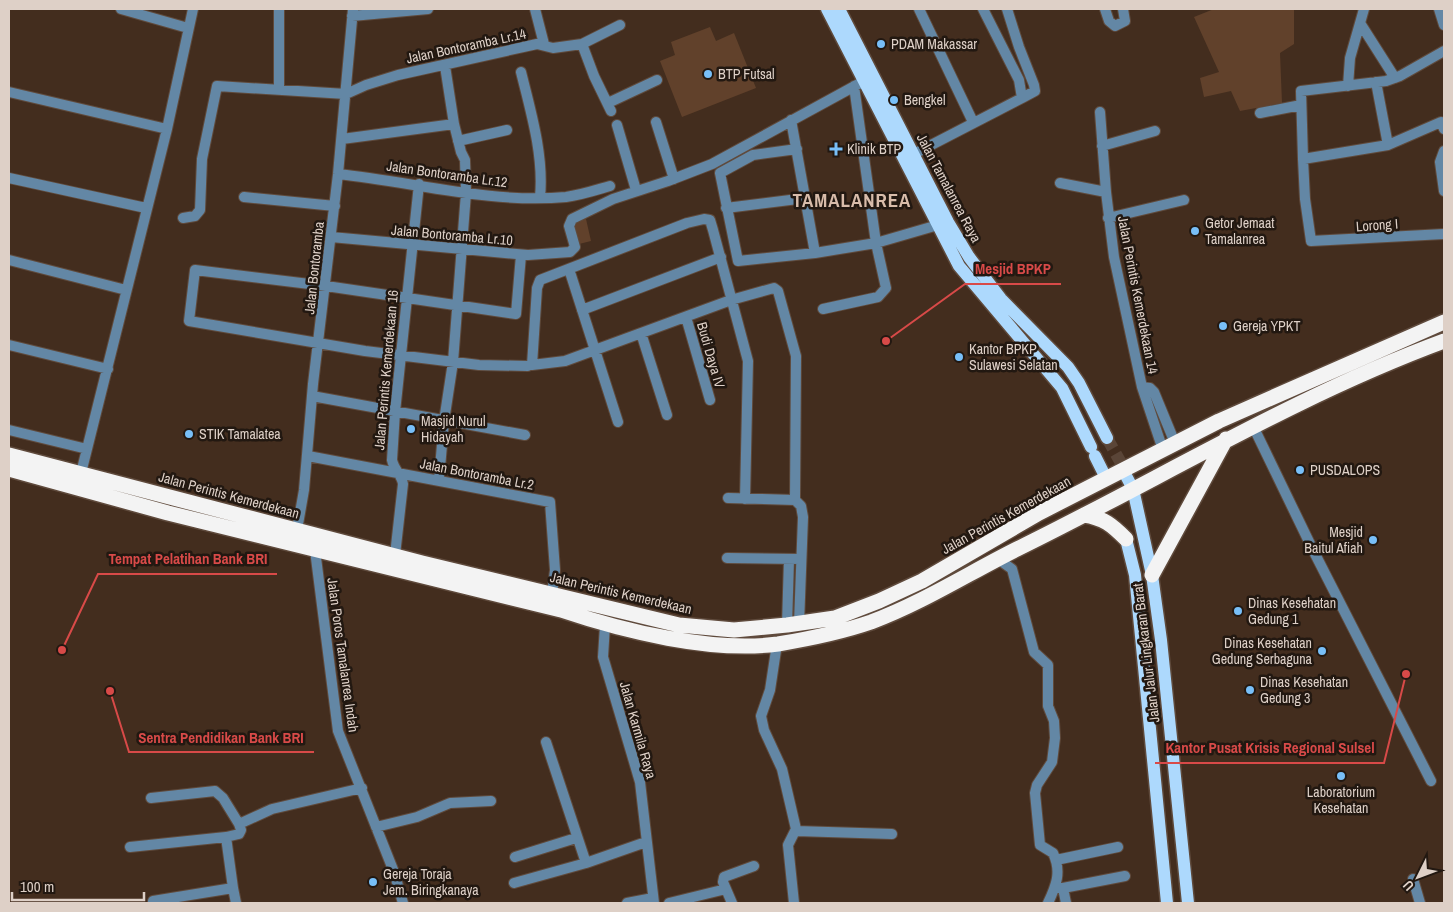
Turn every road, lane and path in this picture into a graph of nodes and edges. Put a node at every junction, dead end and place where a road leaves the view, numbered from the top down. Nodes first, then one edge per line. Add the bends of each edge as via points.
1 (121, 9) edge
2 (194, 9) edge
3 (279, 9) edge
4 (428, 9) edge
5 (535, 9) edge
6 (826, 9) edge
7 (839, 9) edge
8 (919, 9) edge
9 (983, 9) edge
10 (1007, 9) edge
11 (1106, 9) edge
12 (1123, 9) edge
13 (1364, 9) edge
14 (1439, 9) edge
15 (353, 12) edge
16 (1360, 23) junction
17 (620, 25) dead end
18 (1444, 25) edge
19 (188, 28) junction
20 (544, 44) junction
21 (582, 44) junction
22 (1444, 51) edge
23 (445, 66) junction
24 (521, 72) dead end
25 (1395, 78) junction
26 (657, 80) dead end
27 (1376, 82) junction
28 (859, 84) junction
29 (1348, 86) junction
30 (279, 90) junction
31 (9, 92) edge
32 (346, 94) junction
33 (1022, 98) junction
34 (1300, 105) junction
35 (1100, 112) dead end
36 (1260, 113) dead end
37 (791, 120) junction
38 (656, 122) dead end
39 (973, 122) junction
40 (454, 124) junction
41 (1443, 124) edge
42 (617, 125) dead end
43 (167, 129) junction
44 (507, 130) dead end
45 (1155, 131) dead end
46 (342, 139) junction
47 (458, 141) junction
48 (1388, 145) junction
49 (1102, 146) junction
50 (796, 149) junction
51 (1444, 151) edge
52 (908, 157) junction
53 (1304, 160) junction
54 (338, 174) junction
55 (9, 178) edge
56 (674, 179) junction
57 (1060, 183) dead end
58 (419, 184) junction
59 (610, 186) dead end
60 (636, 190) junction
61 (1444, 191) edge
62 (1106, 192) junction
63 (466, 193) junction
64 (244, 197) dead end
65 (540, 197) junction
66 (806, 198) junction
67 (1184, 200) dead end
68 (334, 206) junction
69 (146, 208) junction
70 (726, 208) junction
71 (183, 218) dead end
72 (1108, 218) junction
73 (938, 225) junction
74 (1444, 234) edge
75 (331, 237) junction
76 (876, 243) junction
77 (412, 245) junction
78 (461, 250) junction
79 (815, 253) junction
80 (520, 255) junction
81 (721, 257) junction
82 (969, 257) junction
83 (9, 260) edge
84 (959, 266) junction
85 (569, 269) junction
86 (326, 286) junction
87 (126, 290) junction
88 (406, 298) junction
89 (731, 300) junction
90 (458, 306) junction
91 (823, 309) dead end
92 (582, 310) junction
93 (686, 316) junction
94 (1444, 322) edge
95 (641, 333) junction
96 (319, 343) junction
97 (1444, 343) edge
98 (9, 345) edge
99 (596, 350) junction
100 (401, 355) junction
101 (453, 362) junction
102 (528, 366) dead end
103 (108, 369) junction
104 (312, 396) junction
105 (710, 400) dead end
106 (395, 412) junction
107 (667, 415) dead end
108 (444, 421) junction
109 (618, 422) dead end
110 (1253, 426) junction
111 (9, 430) edge
112 (525, 435) dead end
113 (1108, 438) tunnel mouth
114 (1226, 439) junction
115 (1169, 446) junction
116 (87, 449) junction
117 (9, 455) edge
118 (308, 456) junction
119 (1128, 467) junction
120 (9, 469) edge
121 (81, 473) junction
122 (398, 473) junction
123 (1106, 478) junction
124 (439, 480) junction
125 (1139, 487) junction
126 (728, 498) dead end
127 (744, 499) junction
128 (1117, 499) junction
129 (795, 500) junction
130 (1084, 515) junction
131 (297, 530) junction
132 (1126, 539) joint
133 (315, 550) junction
134 (394, 555) junction
135 (727, 558) dead end
136 (789, 559) junction
137 (802, 559) junction
138 (998, 559) junction
139 (420, 569) junction
140 (1152, 575) junction
141 (552, 594) junction
142 (793, 624) junction
143 (605, 625) junction
144 (777, 644) junction
145 (546, 742) dead end
146 (1431, 781) dead end
147 (362, 788) junction
148 (151, 798) dead end
149 (492, 801) dead end
150 (239, 824) junction
151 (376, 827) junction
152 (796, 831) junction
153 (892, 834) dead end
154 (226, 837) junction
155 (576, 838) junction
156 (646, 842) junction
157 (130, 847) dead end
158 (1118, 847) dead end
159 (516, 857) dead end
160 (1056, 860) junction
161 (586, 863) junction
162 (754, 866) dead end
163 (1125, 876) dead end
164 (1414, 879) dead end
165 (514, 883) dead end
166 (233, 888) junction
167 (1059, 888) junction
168 (726, 889) junction
169 (653, 900) edge
170 (154, 901) dead end
171 (688, 901) edge
172 (236, 903) edge
173 (404, 903) edge
174 (627, 903) edge
175 (669, 903) edge
176 (732, 903) edge
177 (794, 903) edge
178 (1048, 903) edge
179 (1066, 903) edge
180 (1167, 903) edge
181 (1188, 903) edge
182 (1420, 903) edge

1 - 19 street
2 - 19 street
3 - 30 street
4 - 15 street
5 - 20 street
6 - 28 main road, Jalan Tamalanrea Raya
7 - 52 main road, Jalan Tamalanrea Raya
8 - 39 street
9 - 33 street via 1019,80
10 - 33 street via 1034,85 1035,91
11 - 12 street via 1109,21 1115,26 1124,21
13 - 16 street
14 - 18 street
15 - 32 street, Jalan Bontoramba
16 - 25 street
16 - 29 street via 1349,62
17 - 21 street, Jalan Bontoramba Lr.14
19 - 43 street
20 - 21 street, Jalan Bontoramba Lr.14 via 552,48
20 - 23 street, Jalan Bontoramba Lr.14
21 - 26 street via 610,107
22 - 25 street
23 - 32 street, Jalan Bontoramba Lr.14 via 373,82
23 - 40 street
24 - 65 street via 542,177
25 - 27 street
27 - 29 street
27 - 48 street
28 - 37 street
28 - 52 main road, Jalan Tamalanrea Raya
28 - 76 street
29 - 34 street via 1301,91
30 - 32 street
30 - 71 street via 216,87 202,159 200,210 195,216
31 - 43 street
32 - 46 street, Jalan Bontoramba
33 - 39 street
34 - 36 street
34 - 53 street
35 - 49 street, Jalan Perintis Kemerdekaan 14
37 - 50 street
37 - 56 street via 712,164
38 - 56 street
39 - 52 street
40 - 46 street
40 - 47 street
41 - 48 street
42 - 60 street
43 - 69 street
44 - 47 street
45 - 49 street
46 - 54 street, Jalan Bontoramba
47 - 63 street via 465,160
48 - 53 street
49 - 62 street, Jalan Perintis Kemerdekaan 14
50 - 66 street
50 - 70 street via 753,155 720,174
51 - 61 street via 1440,162
52 - 73 main road, Jalan Tamalanrea Raya
52 - 82 main road, Jalan Tamalanrea Raya
53 - 74 street, Lorong I via 1311,241
54 - 58 street, Jalan Bontoramba Lr.12
54 - 68 street, Jalan Bontoramba
55 - 69 street
56 - 60 street
57 - 62 street
58 - 63 street, Jalan Bontoramba Lr.12
58 - 77 street, Jalan Perintis Kemerdekaan 16
59 - 65 street, Jalan Bontoramba Lr.12 via 567,197
60 - 80 street, Jalan Bontoramba Lr.10 via 572,219 569,226 575,247 570,252
62 - 72 street, Jalan Perintis Kemerdekaan 14
63 - 65 street, Jalan Bontoramba Lr.12
63 - 78 street
64 - 68 street
66 - 70 street
66 - 79 street
67 - 72 street
68 - 75 street, Jalan Bontoramba
69 - 87 street
70 - 79 street via 738,261
72 - 115 street, Jalan Perintis Kemerdekaan 14 via 1142,387 1154,392
73 - 76 street
73 - 84 main road, Jalan Tamalanrea Raya
75 - 77 street, Jalan Bontoramba Lr.10
75 - 86 street, Jalan Bontoramba
76 - 79 street
76 - 91 street via 885,292
77 - 78 street, Jalan Bontoramba Lr.10
77 - 88 street, Jalan Perintis Kemerdekaan 16
78 - 80 street, Jalan Bontoramba Lr.10
78 - 90 street
80 - 90 street via 516,314
81 - 85 street via 711,221 706,218
81 - 89 street
81 - 92 street
82 - 84 main road
82 - 113 main road, Jalan Tamalanrea Raya via 996,294 1068,367
83 - 87 street
84 - 123 main road, Jalan Tamalanrea Raya via 1062,388
85 - 92 street
85 - 99 street via 546,276 538,283 532,365 564,361
86 - 88 street
86 - 96 street, Jalan Bontoramba
86 - 96 street via 195,270 189,321
87 - 103 street
88 - 90 street
88 - 100 street, Jalan Perintis Kemerdekaan 16
89 - 93 street
89 - 127 street via 748,361
89 - 129 street via 774,288 780,296 796,356
90 - 101 street
92 - 99 street
93 - 95 street
93 - 105 street, Budi Daya IV
94 - 115 highway, Jalan Perintis Kemerdekaan via 1297,385
95 - 99 street
95 - 107 street
96 - 100 street
96 - 104 street, Jalan Bontoramba
97 - 110 highway, Jalan Perintis Kemerdekaan via 1326,390
98 - 103 street
99 - 109 street
100 - 101 street
100 - 106 street, Jalan Perintis Kemerdekaan 16
101 - 102 street via 495,367
101 - 108 street
103 - 116 street
104 - 106 street
104 - 118 street, Jalan Bontoramba
106 - 108 street
106 - 122 street, Jalan Perintis Kemerdekaan 16 via 392,460
108 - 112 street
108 - 124 street
110 - 114 highway, Jalan Perintis Kemerdekaan
110 - 146 street
111 - 116 street
114 - 125 highway, Jalan Perintis Kemerdekaan
114 - 140 highway
115 - 119 highway, Jalan Perintis Kemerdekaan
116 - 121 street
117 - 121 highway, Jalan Perintis Kemerdekaan
118 - 122 street, Jalan Bontoramba Lr.2
118 - 131 street, Jalan Bontoramba
119 - 123 highway, Jalan Perintis Kemerdekaan
119 - 125 highway
120 - 133 highway, Jalan Perintis Kemerdekaan
121 - 131 highway, Jalan Perintis Kemerdekaan
122 - 124 street, Jalan Bontoramba Lr.2
122 - 134 street, Jalan Perintis Kemerdekaan 16 via 402,484
123 - 128 highway
123 - 142 highway, Jalan Perintis Kemerdekaan via 888,597 835,618
124 - 141 street, Jalan Bontoramba Lr.2 via 550,502 555,570
125 - 128 highway, Jalan Perintis Kemerdekaan
125 - 140 main road, Jalan Jalur Lingkaran Barat
126 - 127 street
127 - 129 street
128 - 130 highway, Jalan Perintis Kemerdekaan
129 - 137 street via 801,506 803,516
130 - 132 highway via 1109,522
130 - 138 highway, Jalan Perintis Kemerdekaan
131 - 134 highway, Jalan Perintis Kemerdekaan
132 - 180 main road, Jalan Jalur Lingkaran Barat via 1135,575
133 - 139 highway, Jalan Perintis Kemerdekaan
133 - 147 street, Jalan Poros Tamalanrea Indah via 338,731
134 - 139 highway, Jalan Perintis Kemerdekaan
135 - 136 street
136 - 137 street
136 - 142 street
137 - 142 street
138 - 144 highway, Jalan Perintis Kemerdekaan via 913,604 871,622
138 - 160 street via 1012,569 1034,652 1048,665 1048,708 1054,721 1054,751 1051,764 1035,793 1040,845 1052,852
139 - 141 highway, Jalan Perintis Kemerdekaan
139 - 143 highway, Jalan Perintis Kemerdekaan
140 - 181 main road, Jalan Jalur Lingkaran Barat
141 - 142 highway, Jalan Perintis Kemerdekaan via 679,625 734,630
143 - 144 highway, Jalan Perintis Kemerdekaan via 695,642 736,646
143 - 156 street, Jalan Karmila Raya via 603,657 638,768
144 - 152 street via 770,690 761,716 786,782
145 - 155 street
147 - 150 street via 272,809
147 - 151 street, Jalan Poros Tamalanrea Indah
148 - 150 street via 215,791
149 - 151 street via 450,802 418,817
150 - 154 street via 239,834
151 - 173 street, Jalan Poros Tamalanrea Indah
152 - 153 street
152 - 177 street via 788,845
154 - 157 street
154 - 166 street
155 - 159 street
155 - 161 street
156 - 161 street
156 - 169 street, Jalan Karmila Raya
158 - 160 street
160 - 167 street
161 - 165 street
162 - 168 street via 726,875 723,880
163 - 167 street
164 - 182 street
166 - 170 street
166 - 172 street
167 - 178 street
167 - 179 street
168 - 171 street
168 - 176 street
169 - 174 street
171 - 175 street

